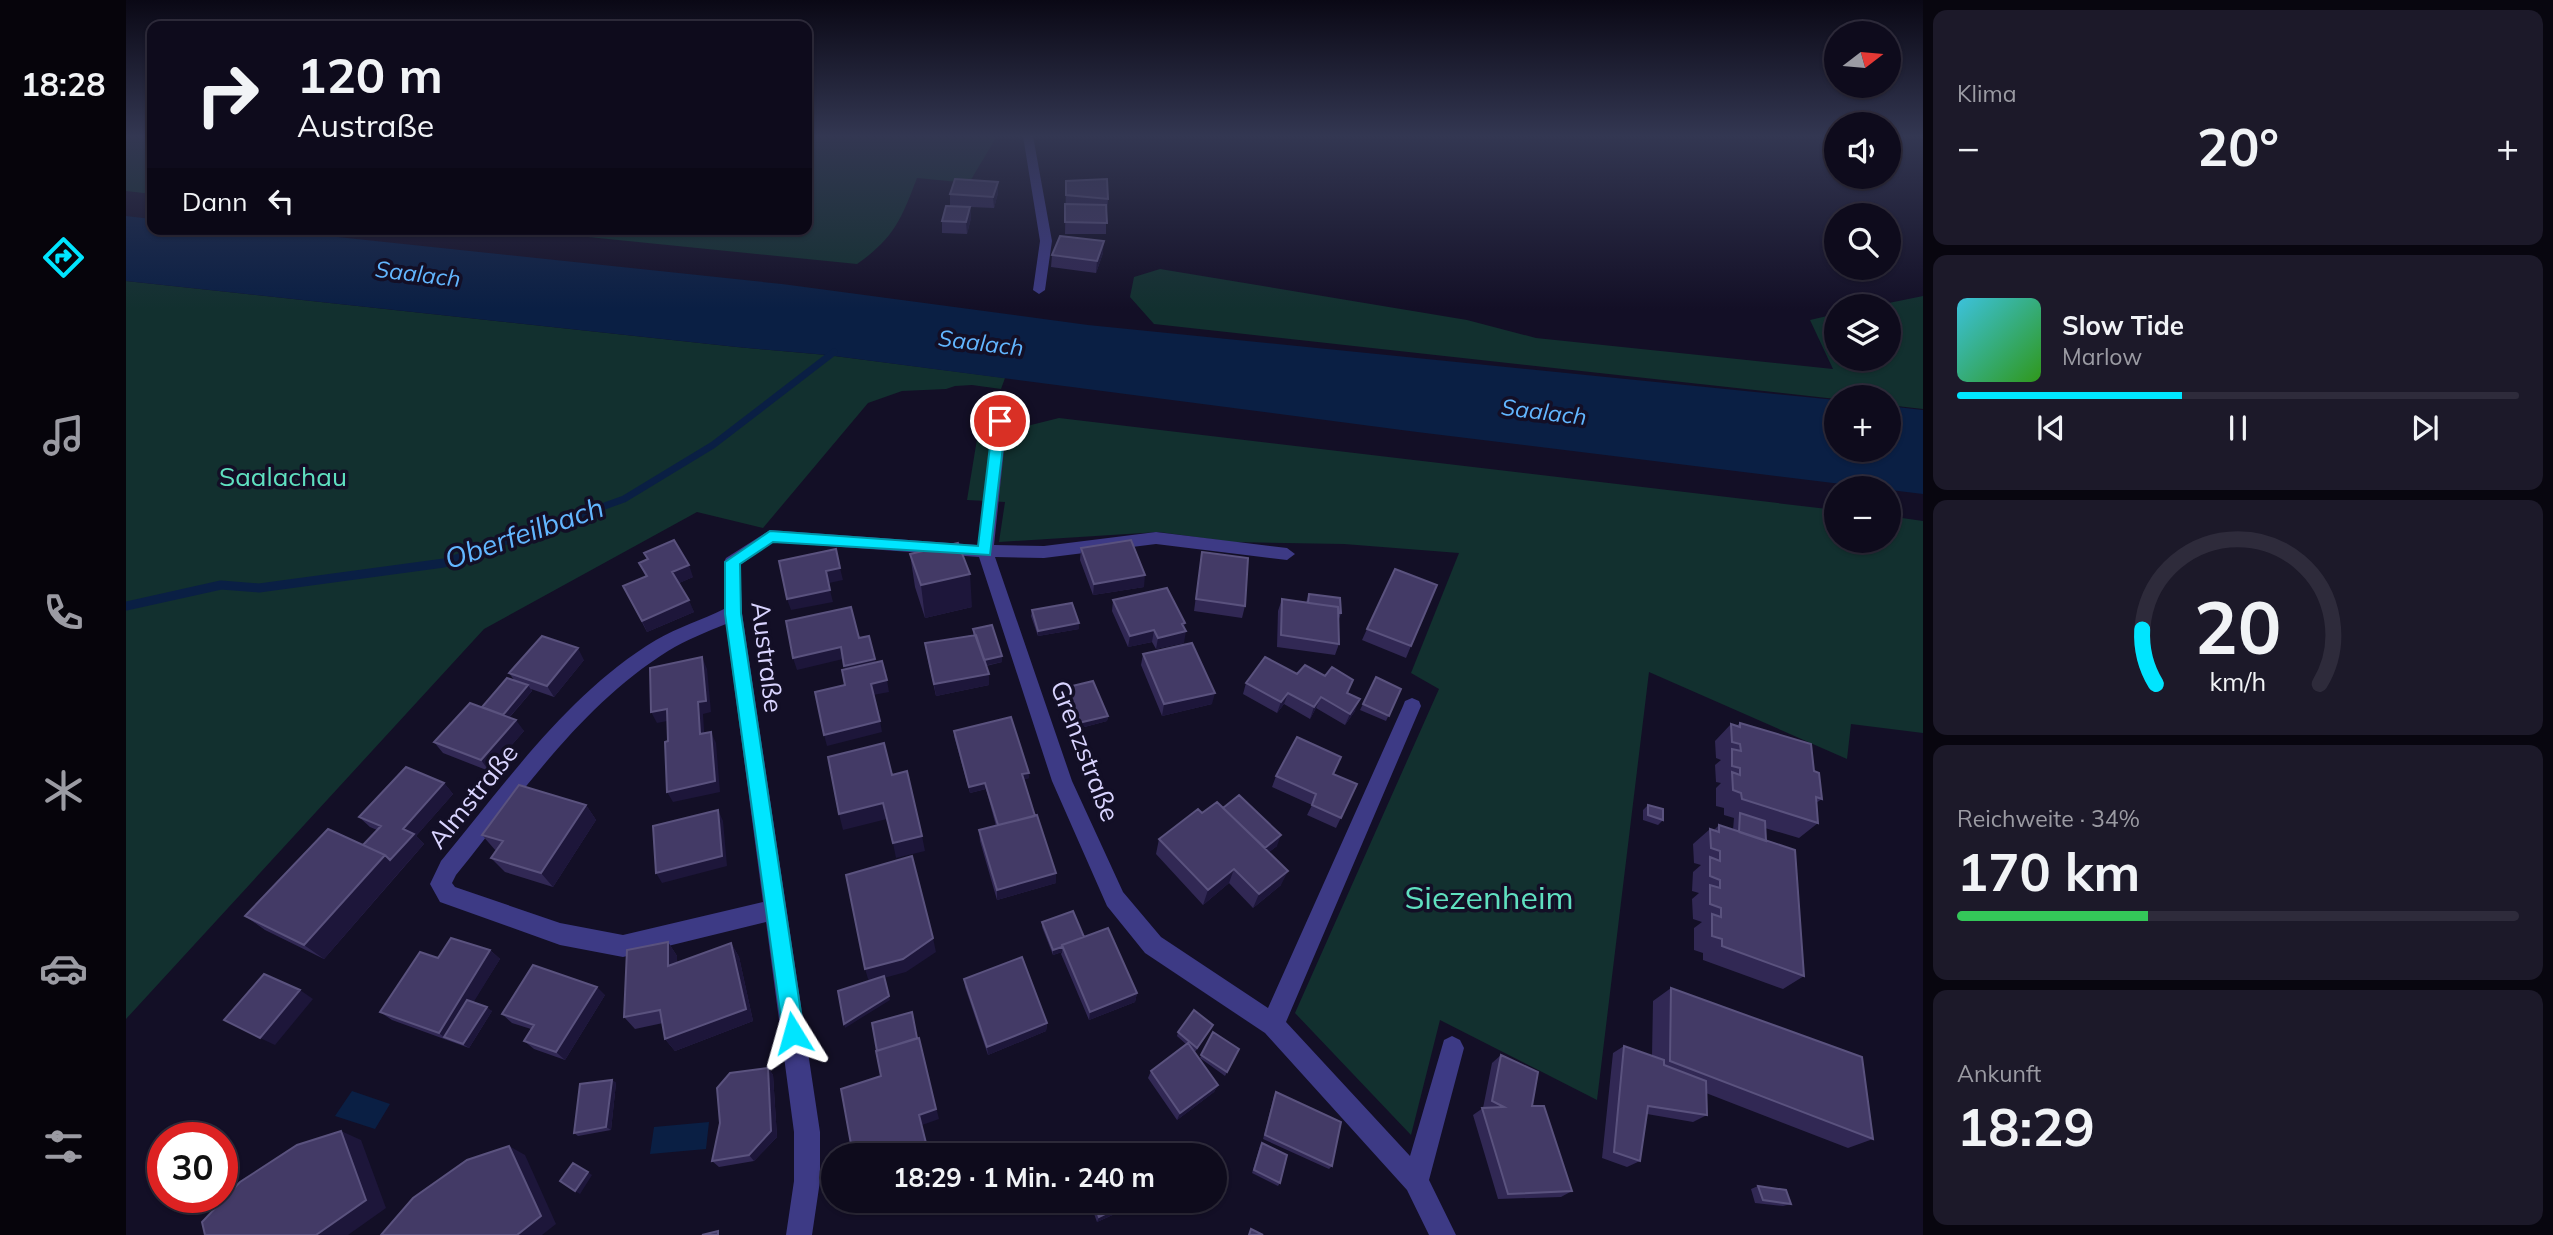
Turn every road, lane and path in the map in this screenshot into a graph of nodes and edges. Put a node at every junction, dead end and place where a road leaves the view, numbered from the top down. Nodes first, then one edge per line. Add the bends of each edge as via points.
1 (1038, 194) edge
2 (1039, 290) dead end
3 (1000, 421) dead end
4 (985, 551) junction
5 (1287, 554) dead end
6 (733, 614) junction
7 (1412, 706) dead end
8 (776, 909) junction
9 (1273, 1025) junction
10 (1452, 1048) dead end
11 (1416, 1181) junction
12 (799, 1235) edge
13 (1443, 1235) edge

1 - 2 street via 1046,241
3 - 4 street, Grenzstraße
4 - 5 street, Austraße via 1044,552 1156,538
4 - 6 street, Austraße via 770,536 733,562
4 - 9 street, Grenzstraße via 1062,782 1115,899 1153,945
6 - 8 street, Austraße
6 - 8 street, Almstraße via 657,648 612,681 559,734 448,868 441,884 448,895 547,929 623,946
7 - 9 street
8 - 12 street, Austraße via 807,1132 807,1181
9 - 11 street, Grenzstraße
10 - 11 street
11 - 13 street, Grenzstraße

